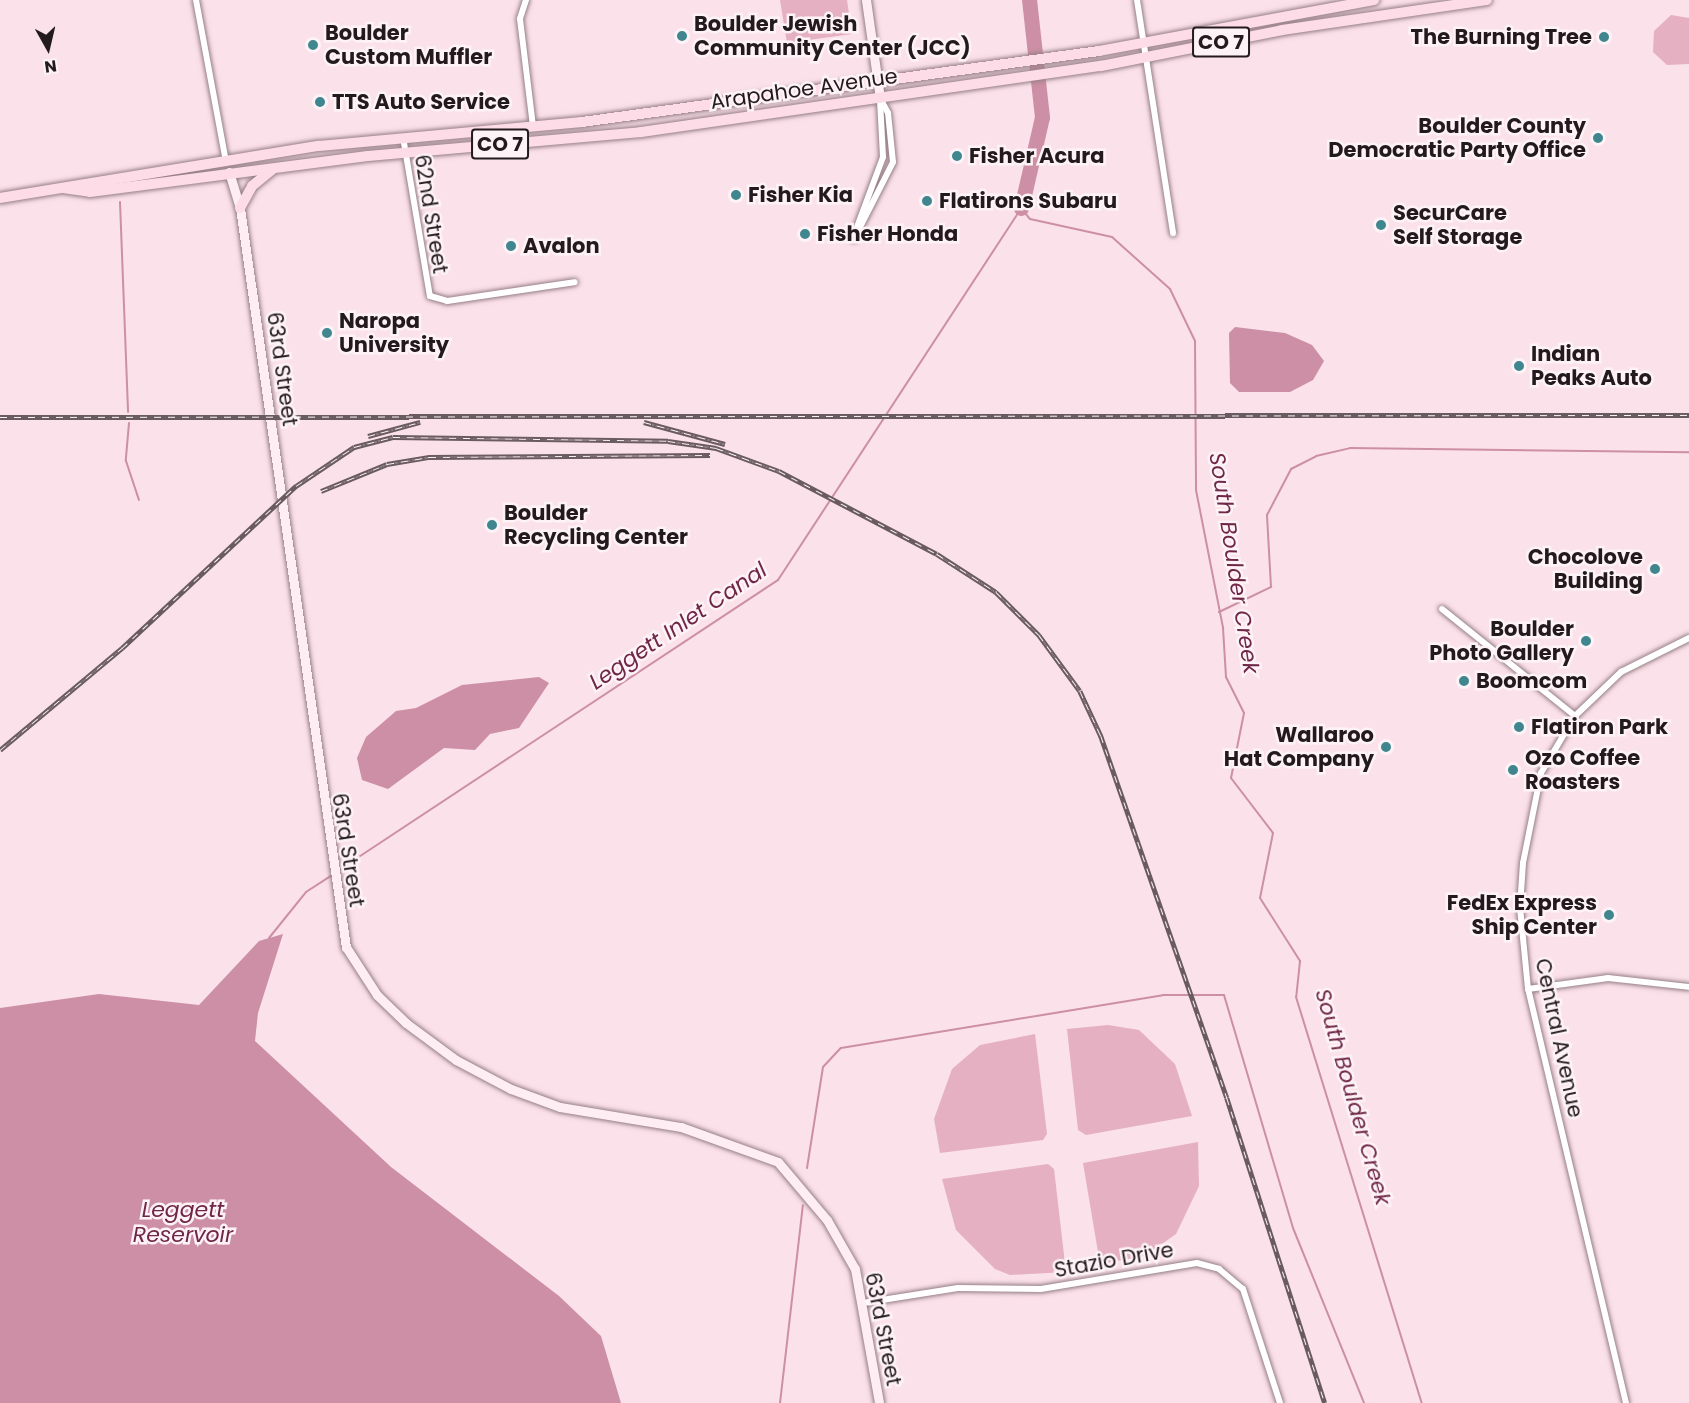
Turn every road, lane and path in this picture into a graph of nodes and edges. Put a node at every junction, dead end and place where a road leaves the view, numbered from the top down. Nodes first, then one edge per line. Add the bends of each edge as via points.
1 (196, 0) edge
2 (526, 0) edge
3 (866, 0) edge
4 (1137, 0) edge
5 (1374, 0) edge
6 (1487, 0) edge
7 (1145, 43) junction
8 (1148, 58) junction
9 (877, 82) junction
10 (880, 98) junction
11 (533, 126) junction
12 (403, 136) junction
13 (405, 152) junction
14 (225, 160) junction
15 (276, 168) junction
16 (229, 172) junction
17 (63, 188) junction
18 (0, 198) edge
19 (240, 208) junction
20 (1173, 233) dead end
21 (575, 282) dead end
22 (1442, 609) dead end
23 (1689, 638) edge
24 (1575, 716) junction
25 (1689, 987) edge
26 (1528, 989) junction
27 (863, 1303) junction
28 (879, 1403) edge
29 (1280, 1403) edge
30 (1626, 1403) edge

1 - 14 street, 63rd Street
2 - 11 street via 520,20
3 - 9 street
4 - 7 street
5 - 7 main road, Arapahoe Avenue / CO 7
6 - 8 main road, Arapahoe Avenue / CO 7 via 1282,30
7 - 8 street
7 - 9 main road, Arapahoe Avenue / CO 7
8 - 10 main road, Arapahoe Avenue / CO 7
8 - 20 street
9 - 10 street
9 - 11 main road, Arapahoe Avenue / CO 7
10 - 10 street via 883,158 854,239 893,162 888,113
10 - 13 main road, Arapahoe Avenue / CO 7 via 620,134
11 - 12 main road, Arapahoe Avenue / CO 7
12 - 13 street, 62nd Street
12 - 14 main road, Arapahoe Avenue / CO 7
13 - 15 main road, Arapahoe Avenue / CO 7
13 - 21 street, 62nd Street via 430,296 447,301
14 - 16 street, 63rd Street
14 - 17 main road, CO 7
15 - 16 main road, Arapahoe Avenue / CO 7
15 - 19 main road via 258,179
16 - 17 main road, CO 7 via 90,192
16 - 19 street, 63rd Street
17 - 18 main road, CO 7
19 - 27 street, 63rd Street via 330,861 343,937 356,965 377,995 417,1033 456,1060 545,1104 681,1127 778,1162 843,1245
22 - 24 street
23 - 24 street, Central Avenue via 1621,672
24 - 26 street, Central Avenue via 1554,746 1532,803 1520,907
25 - 26 street via 1608,978
26 - 30 street, Central Avenue
27 - 28 street, 63rd Street
27 - 29 street, Stazio Drive via 958,1288 1041,1289 1197,1263 1219,1269 1244,1289

